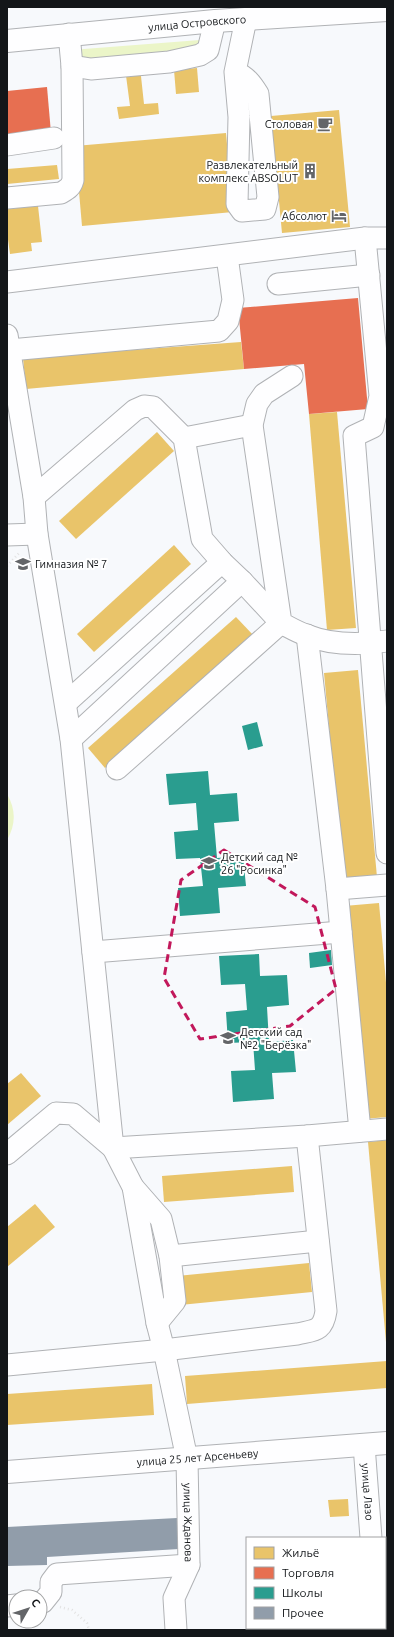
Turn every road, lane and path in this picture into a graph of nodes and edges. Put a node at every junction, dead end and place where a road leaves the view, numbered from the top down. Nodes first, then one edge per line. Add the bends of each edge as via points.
1 (387, 10) edge
2 (246, 18) junction
3 (215, 21) junction
4 (69, 34) junction
5 (7, 41) edge
6 (72, 66) junction
7 (235, 72) junction
8 (54, 138) dead end
9 (7, 145) edge
10 (7, 198) edge
11 (365, 238) junction
12 (387, 238) edge
13 (227, 256) junction
14 (369, 275) junction
15 (7, 282) edge
16 (278, 284) dead end
17 (9, 342) edge
18 (292, 376) dead end
19 (383, 395) edge
20 (252, 425) junction
21 (184, 438) junction
22 (34, 497) junction
23 (36, 534) junction
24 (7, 535) edge
25 (222, 562) junction
26 (242, 582) junction
27 (281, 623) junction
28 (307, 636) junction
29 (379, 642) edge
30 (66, 703) junction
31 (71, 739) junction
32 (117, 769) dead end
33 (387, 853) edge
34 (387, 885) edge
35 (337, 889) junction
36 (341, 932) junction
37 (93, 952) junction
38 (387, 1129) edge
39 (360, 1131) junction
40 (307, 1136) junction
41 (113, 1148) junction
42 (7, 1154) edge
43 (133, 1187) junction
44 (318, 1241) junction
45 (170, 1256) junction
46 (157, 1323) junction
47 (164, 1350) junction
48 (7, 1365) edge
49 (387, 1443) edge
50 (364, 1445) junction
51 (187, 1459) junction
52 (7, 1472) edge
53 (371, 1537) edge
54 (189, 1565) junction
55 (48, 1595) edge
56 (48, 1604) edge
57 (89, 1630) edge
58 (176, 1630) edge

1 - 2 main road, улица Островского
2 - 3 main road, улица Островского
2 - 7 street
3 - 4 main road, улица Островского
3 - 6 street via 208,50 195,57 91,69
4 - 5 main road, улица Островского
4 - 6 street
6 - 10 street via 72,185 61,192
7 - 7 street via 247,79 258,94 268,196 265,208 242,211 237,204 239,116
8 - 9 street
11 - 12 street
11 - 13 street
11 - 14 street
13 - 15 street
13 - 17 street via 233,300 228,321 219,331
14 - 16 street
14 - 19 street
17 - 22 street
18 - 20 street via 264,394 257,404
19 - 29 street via 373,427 354,436
20 - 21 street
20 - 27 street
21 - 22 street via 153,407 144,406 135,410
21 - 25 street via 202,539
22 - 23 street
23 - 24 street
23 - 30 street
25 - 26 street
25 - 30 street
26 - 27 street
26 - 31 street
27 - 28 street
27 - 32 street
28 - 29 street via 338,643
28 - 35 street
29 - 33 street
30 - 31 street
31 - 37 street
34 - 35 street
35 - 36 street
36 - 37 street
36 - 39 street
37 - 41 street
38 - 39 street
39 - 40 street
40 - 41 street
40 - 44 street
41 - 42 street via 73,1114 56,1113
41 - 43 street
43 - 45 street via 161,1219
43 - 46 street, улица Жданова
44 - 45 street
44 - 47 street via 326,1311 324,1322 317,1329 297,1334
45 - 46 street via 175,1301
46 - 47 street, улица Жданова
47 - 48 street
47 - 51 street, улица Жданова
49 - 50 main road, улица 25 лет Арсеньеву
50 - 51 main road, улица 25 лет Арсеньеву
50 - 53 street, улица Лазо
51 - 52 main road, улица 25 лет Арсеньеву
51 - 54 street, улица Жданова
54 - 55 street via 57,1574 51,1582 51,1592
54 - 58 street, улица Жданова via 174,1598
56 - 57 path via 72,1610 88,1623

